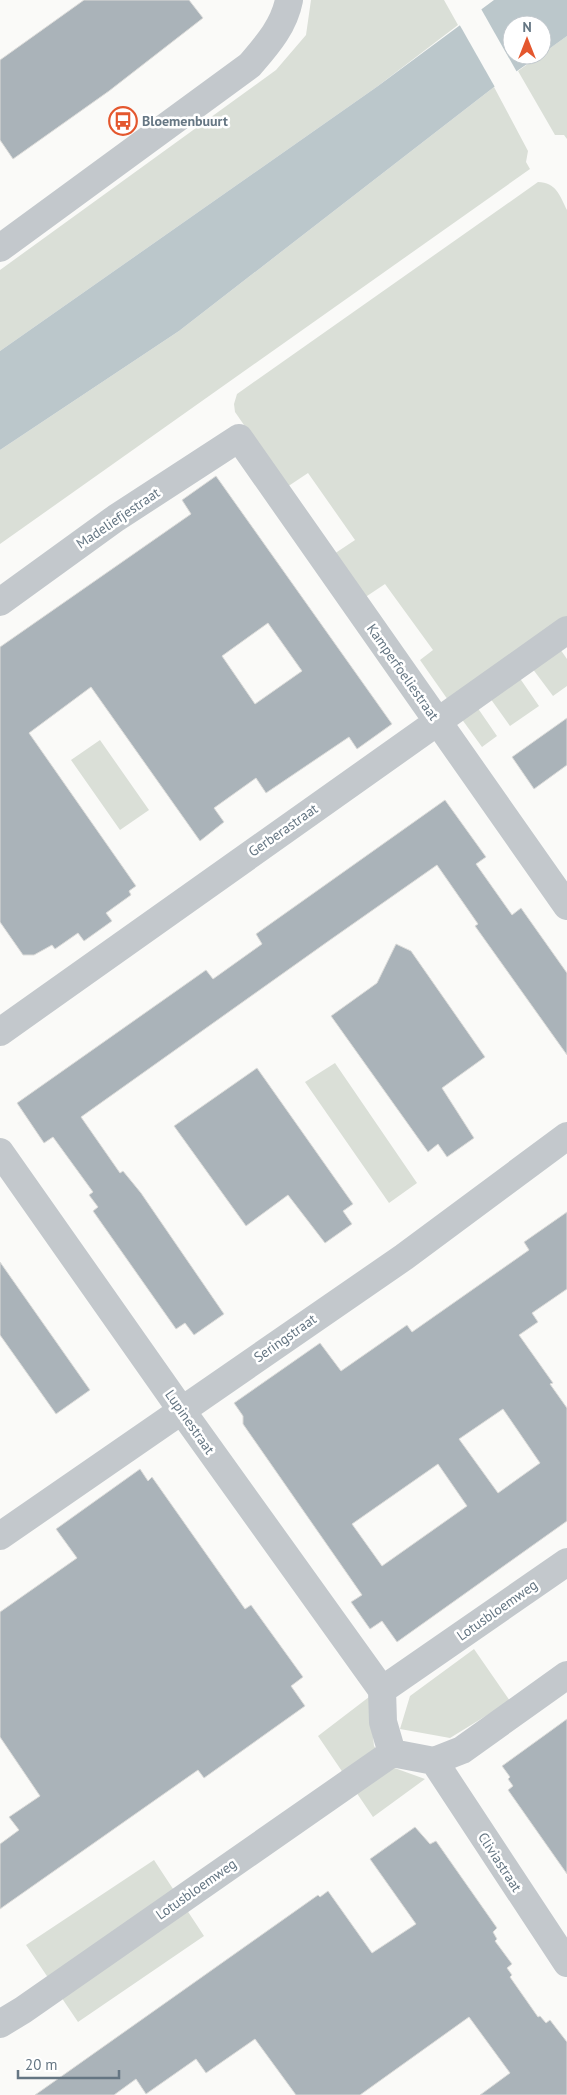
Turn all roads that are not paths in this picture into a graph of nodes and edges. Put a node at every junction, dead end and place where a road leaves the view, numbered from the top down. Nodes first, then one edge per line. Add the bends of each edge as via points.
1 (289, 0) edge
2 (0, 248) edge
3 (239, 438) joint
4 (0, 602) edge
5 (567, 630) edge
6 (437, 721) junction
7 (567, 906) edge
8 (0, 1032) edge
9 (567, 1136) edge
10 (0, 1152) edge
11 (182, 1411) junction
12 (0, 1536) edge
13 (567, 1562) edge
14 (567, 1675) edge
15 (382, 1690) junction
16 (392, 1753) junction
17 (434, 1761) junction
18 (567, 1963) edge
19 (0, 2024) edge

1 - 2 street via 286,15 250,65
3 - 4 street, Madeliefjestraat via 116,518
3 - 6 street, Kamperfoeliestraat
5 - 6 street, Gerberastraat
6 - 7 street, Kamperfoeliestraat
6 - 8 street, Gerberastraat
9 - 11 street, Seringstraat via 404,1257
10 - 11 street, Lupinestraat
11 - 12 street, Seringstraat
11 - 15 street, Lupinestraat
13 - 15 street, Lotusbloemweg
14 - 17 street via 462,1750
15 - 16 street via 383,1722
16 - 17 street
16 - 19 street, Lotusbloemweg
17 - 18 street, Cliviastraat

